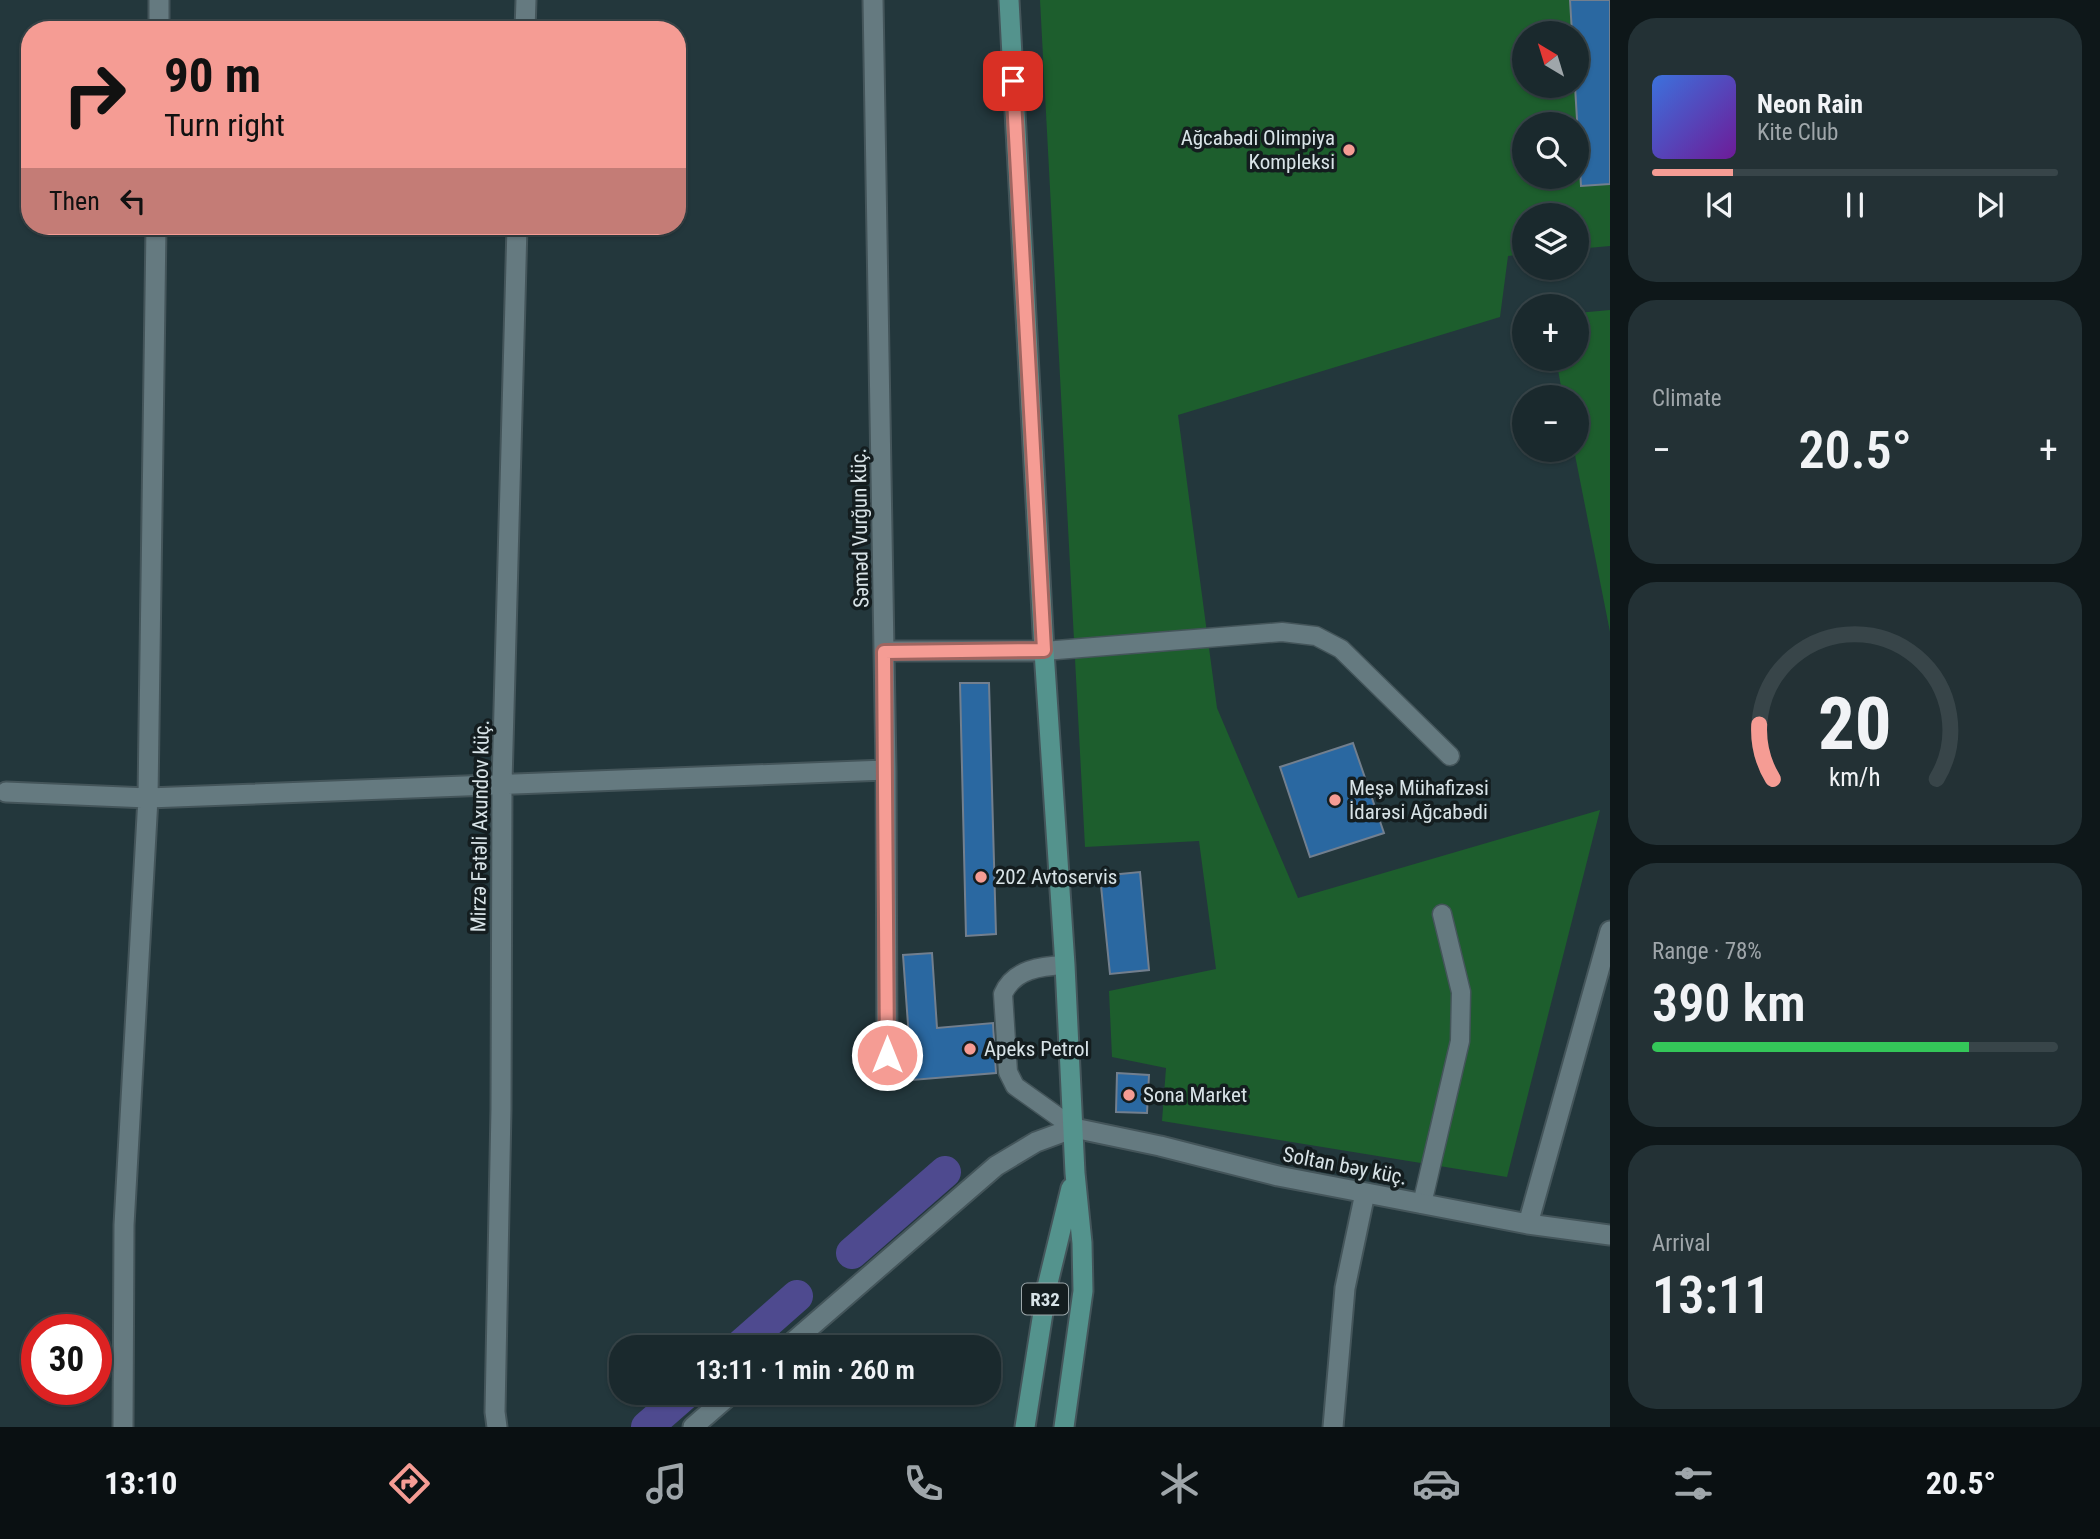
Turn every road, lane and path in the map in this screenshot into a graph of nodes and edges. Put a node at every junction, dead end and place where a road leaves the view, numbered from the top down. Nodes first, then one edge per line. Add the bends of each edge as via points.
1 (159, 0) edge
2 (526, 0) edge
3 (873, 0) edge
4 (1009, 0) edge
5 (159, 21) edge
6 (525, 21) edge
7 (156, 235) edge
8 (517, 235) edge
9 (1044, 650) junction
10 (884, 652) junction
11 (1450, 756) dead end
12 (886, 770) junction
13 (502, 783) junction
14 (6, 792) dead end
15 (148, 798) junction
16 (1443, 914) dead end
17 (1610, 931) edge
18 (1065, 965) junction
19 (887, 1055) dead end
20 (1074, 1128) junction
21 (1075, 1173) junction
22 (1365, 1193) junction
23 (1422, 1204) junction
24 (1528, 1224) junction
25 (1610, 1235) edge
26 (801, 1335) edge
27 (718, 1405) edge
28 (123, 1427) edge
29 (497, 1427) edge
30 (693, 1427) edge
31 (1025, 1427) edge
32 (1064, 1427) edge
33 (1333, 1427) edge

1 - 5 street
2 - 6 street
3 - 10 street, Səməd Vurğun küç.
4 - 9 main road, R32
7 - 15 street
8 - 13 street, Mirzə Fətəli Axundov küç.
9 - 10 street
9 - 11 lane via 1282,632 1316,636 1340,649
9 - 18 main road, R32
10 - 12 street, Səməd Vurğun küç.
12 - 13 street
12 - 19 street, Səməd Vurğun küç.
13 - 15 street
13 - 29 street, Mirzə Fətəli Axundov küç.
14 - 15 street
15 - 28 street via 124,1225
16 - 23 lane via 1461,992 1460,1041
17 - 24 street
18 - 20 main road, R32
18 - 20 lane via 1028,970 1007,984 1003,1007 1008,1072 1015,1086
20 - 21 main road, R32
20 - 22 street, Soltan bəy küç.
20 - 26 street via 1036,1142 996,1166
21 - 31 main road, R32 via 1047,1287
21 - 32 main road, R32 via 1083,1291
22 - 23 street, Soltan bəy küç.
22 - 33 street via 1345,1288
23 - 24 street, Soltan bəy küç.
24 - 25 street, Soltan bəy küç.
27 - 30 street

